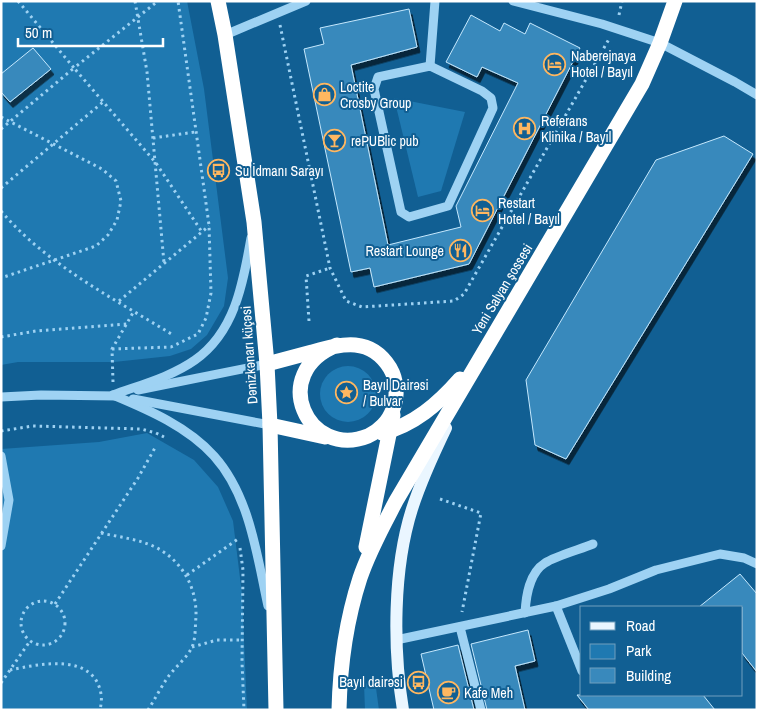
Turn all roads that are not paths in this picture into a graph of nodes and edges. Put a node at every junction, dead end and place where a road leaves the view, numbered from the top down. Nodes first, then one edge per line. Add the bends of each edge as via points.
1 (218, 1) edge
2 (306, 1) edge
3 (435, 1) edge
4 (512, 1) edge
5 (676, 1) edge
6 (225, 35) junction
7 (660, 43) junction
8 (430, 66) junction
9 (754, 91) edge
10 (254, 222) junction
11 (337, 345) junction
12 (481, 356) junction
13 (267, 364) junction
14 (114, 395) junction
15 (1, 397) edge
16 (396, 400) junction
17 (270, 425) junction
18 (389, 431) junction
19 (338, 439) junction
20 (360, 439) junction
21 (1, 456) edge
22 (593, 544) dead end
23 (1, 546) edge
24 (757, 564) edge
25 (360, 576) junction
26 (556, 606) junction
27 (525, 613) junction
28 (460, 627) junction
29 (276, 637) junction
30 (396, 640) junction
31 (580, 666) edge
32 (276, 710) edge
33 (340, 710) edge
34 (403, 710) edge
35 (481, 710) edge

1 - 6 highway, Dənizkənarı küçəsi
2 - 6 street
3 - 8 street
4 - 7 street
5 - 7 highway, Yeni Salyan şossesi
6 - 10 highway, Dənizkənarı küçəsi
7 - 9 street
7 - 12 highway, Yeni Salyan şossesi via 637,91
8 - 8 street via 378,78 374,89 400,212 409,217 448,206 493,108 492,98 482,91
10 - 13 highway, Dənizkənarı küçəsi
10 - 14 street via 235,308 215,341 195,360 173,372
11 - 13 highway
11 - 16 highway via 351,344 376,352 393,373
11 - 19 highway via 324,350 304,371 300,400 313,425
12 - 18 highway via 432,407 406,425
12 - 25 highway via 396,501
12 - 30 main road via 427,468 412,510 404,543
13 - 14 street
13 - 17 highway, Dənizkənarı küçəsi
14 - 15 street
14 - 17 street
14 - 29 street via 141,406 195,438 215,456 236,488 248,520
16 - 18 highway
16 - 20 highway via 380,428
17 - 19 highway
17 - 29 highway, Dənizkənarı küçəsi
18 - 20 highway
18 - 25 highway
19 - 20 highway
21 - 23 street via 9,500
22 - 27 street via 544,563 526,594
24 - 26 street via 720,554 656,570 609,590
25 - 33 highway via 342,657
26 - 27 street
26 - 31 street
27 - 28 street
28 - 30 street
28 - 35 street
29 - 32 highway, Dənizkənarı küçəsi
30 - 34 main road

